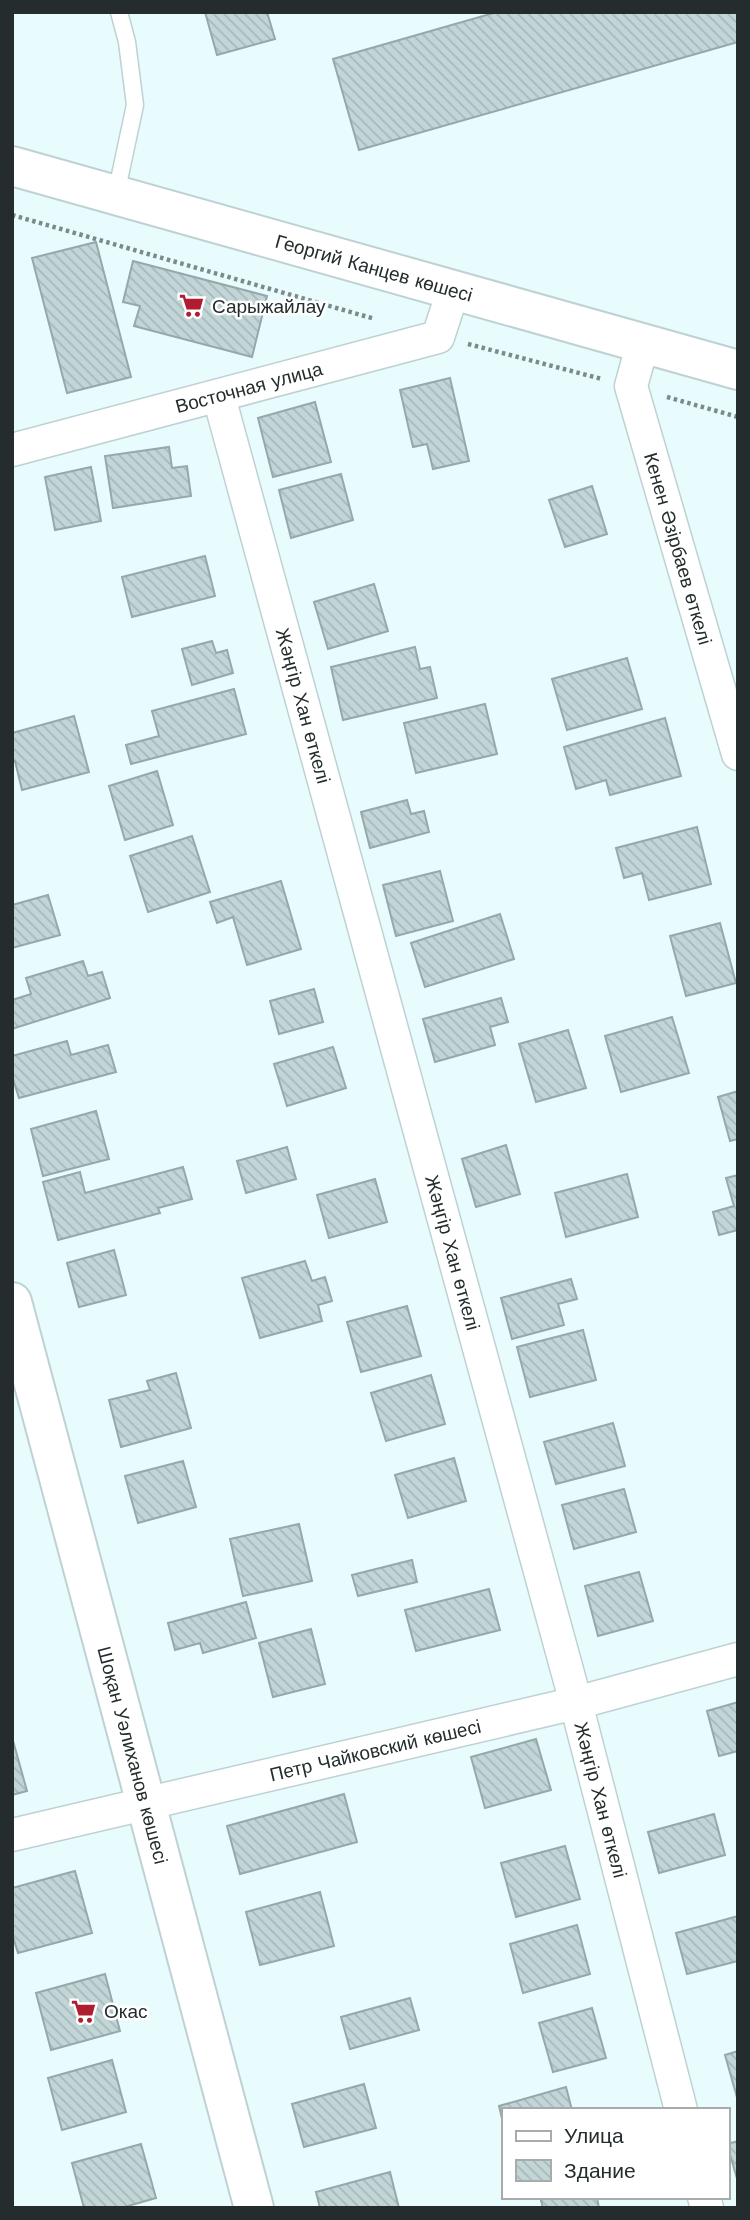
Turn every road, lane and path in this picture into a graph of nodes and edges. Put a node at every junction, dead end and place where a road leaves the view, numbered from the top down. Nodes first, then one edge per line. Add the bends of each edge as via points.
1 (119, 12) edge
2 (12, 166) edge
3 (116, 194) junction
4 (453, 291) junction
5 (643, 343) junction
6 (738, 370) edge
7 (219, 397) junction
8 (12, 450) edge
9 (738, 754) edge
10 (12, 1302) edge
11 (738, 1659) edge
12 (576, 1703) junction
13 (145, 1803) junction
14 (12, 1835) edge
15 (680, 2108) edge
16 (254, 2208) edge

1 - 3 lane via 135,105
2 - 3 main road, Георгий Канцев көшесі
3 - 4 main road, Георгий Канцев көшесі
4 - 5 main road, Георгий Канцев көшесі
4 - 7 street, Восточная улица via 438,337
5 - 6 main road, Георгий Канцев көшесі
5 - 9 street, Кенен Әзірбаев өткелі via 631,386
7 - 8 street, Восточная улица
7 - 12 street, Жәңгір Хан өткелі
10 - 13 main road, Шоқан Уәлиханов көшесі
11 - 12 street, Петр Чайковский көшесі
12 - 13 street, Петр Чайковский көшесі
12 - 15 street, Жәңгір Хан өткелі
13 - 14 street, Петр Чайковский көшесі
13 - 16 main road, Шоқан Уәлиханов көшесі

